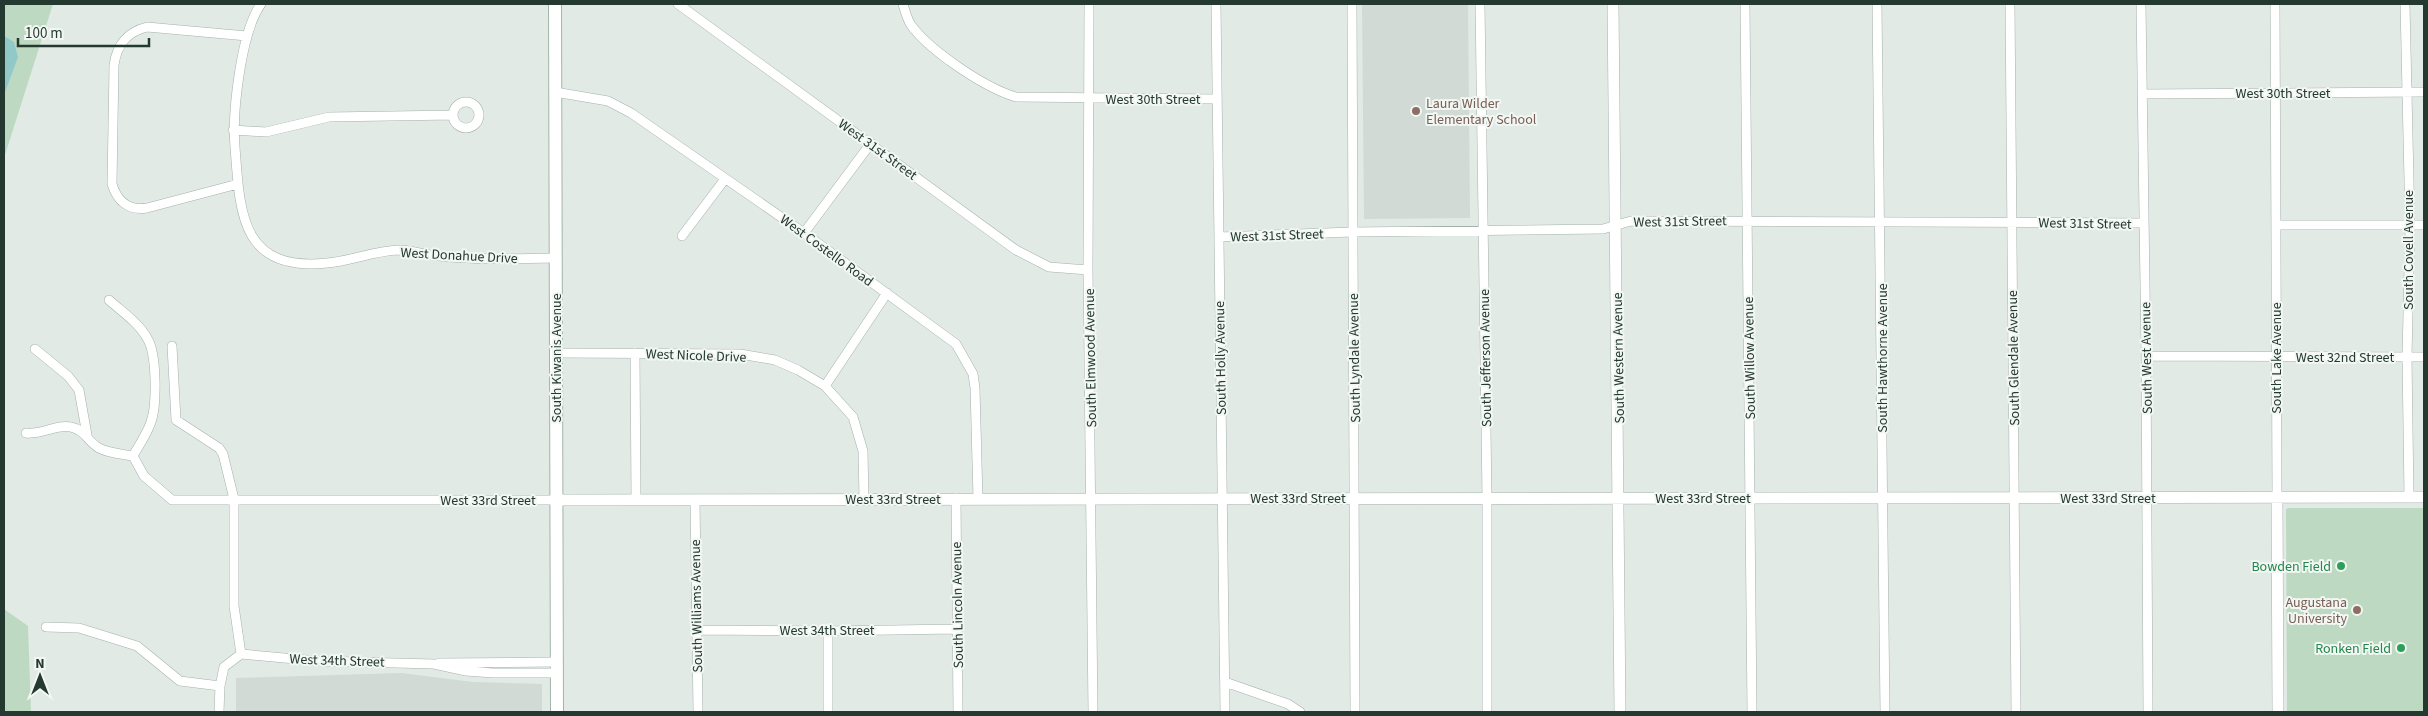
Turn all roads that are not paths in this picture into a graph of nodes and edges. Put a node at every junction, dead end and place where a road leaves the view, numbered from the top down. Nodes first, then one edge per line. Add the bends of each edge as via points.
1 (261, 4) edge
2 (556, 4) edge
3 (678, 4) edge
4 (903, 4) edge
5 (1089, 4) edge
6 (1216, 4) edge
7 (1352, 4) edge
8 (1480, 4) edge
9 (1614, 4) edge
10 (1745, 4) edge
11 (1877, 4) edge
12 (2010, 4) edge
13 (2141, 4) edge
14 (2274, 4) edge
15 (2405, 4) edge
16 (248, 36) junction
17 (556, 92) junction
18 (2406, 92) junction
19 (2424, 92) edge
20 (2276, 93) junction
21 (2142, 94) junction
22 (1089, 98) junction
23 (1216, 99) junction
24 (453, 115) dead end
25 (233, 130) junction
26 (871, 143) junction
27 (725, 178) junction
28 (238, 184) junction
29 (1748, 220) junction
30 (1881, 221) junction
31 (2012, 222) junction
32 (2143, 223) junction
33 (1616, 225) junction
34 (2277, 225) junction
35 (2410, 225) junction
36 (2424, 225) edge
37 (1352, 232) junction
38 (1483, 232) junction
39 (804, 233) junction
40 (682, 236) dead end
41 (1219, 237) junction
42 (556, 258) junction
43 (1088, 270) junction
44 (887, 293) junction
45 (109, 300) dead end
46 (172, 346) dead end
47 (36, 349) dead end
48 (555, 353) junction
49 (635, 353) junction
50 (2146, 356) junction
51 (2276, 356) junction
52 (2407, 357) junction
53 (2424, 357) edge
54 (825, 386) junction
55 (26, 433) dead end
56 (87, 435) junction
57 (132, 456) junction
58 (2409, 497) junction
59 (2424, 497) edge
60 (956, 498) junction
61 (1092, 498) junction
62 (1222, 498) junction
63 (1355, 498) junction
64 (1487, 498) junction
65 (1619, 498) junction
66 (1750, 498) junction
67 (2147, 498) junction
68 (2277, 498) junction
69 (234, 499) junction
70 (864, 499) junction
71 (978, 499) junction
72 (1883, 499) junction
73 (2014, 499) junction
74 (557, 500) junction
75 (636, 500) junction
76 (696, 500) junction
77 (46, 628) dead end
78 (957, 629) junction
79 (696, 630) junction
80 (828, 631) junction
81 (241, 654) junction
82 (557, 668) junction
83 (1225, 682) junction
84 (220, 686) junction
85 (219, 712) edge
86 (558, 712) edge
87 (698, 712) edge
88 (828, 712) edge
89 (958, 712) edge
90 (1093, 712) edge
91 (1226, 712) edge
92 (1300, 712) edge
93 (1355, 712) edge
94 (1487, 712) edge
95 (1620, 712) edge
96 (1752, 712) edge
97 (1885, 712) edge
98 (2016, 712) edge
99 (2148, 712) edge
100 (2278, 712) edge

1 - 16 street, West Donahue Drive via 254,14
2 - 17 main road, South Kiwanis Avenue
3 - 26 street, West 31st Street
4 - 22 street, West 30th Street via 910,24 922,38 987,86 1016,97
5 - 22 street, South Elmwood Avenue
6 - 23 street, South Holly Avenue
7 - 37 street, South Lyndale Avenue
8 - 38 street, South Jefferson Avenue
9 - 33 street, South Western Avenue
10 - 29 street, South Willow Avenue
11 - 30 street, South Hawthorne Avenue
12 - 31 street, South Glendale Avenue
13 - 21 street, South West Avenue
14 - 20 street, South Lake Avenue
15 - 18 street, South Covell Avenue
16 - 25 street, West Donahue Drive
16 - 28 street via 148,27 137,30 124,40 118,48 114,65 112,184 114,194 122,203 131,208 147,208
17 - 27 street, West Costello Road via 608,101 650,125
17 - 42 main road, South Kiwanis Avenue
18 - 19 street, West 30th Street
18 - 20 street, West 30th Street
18 - 35 street, South Covell Avenue
20 - 21 street, West 30th Street
20 - 34 street, South Lake Avenue
21 - 32 street, South West Avenue
22 - 23 street, West 30th Street
22 - 43 street, South Elmwood Avenue
23 - 41 street, South Holly Avenue
24 - 25 street via 344,116 266,132
25 - 28 street, West Donahue Drive
26 - 39 street
26 - 43 street, West 31st Street via 1033,260 1049,266
27 - 39 street, West Costello Road
27 - 40 street
28 - 42 street, West Donahue Drive via 246,227 251,236 275,258 290,262 327,264 398,250 490,259
29 - 30 street, West 31st Street
29 - 33 street, West 31st Street via 1631,221
29 - 66 street, South Willow Avenue
30 - 31 street, West 31st Street
30 - 72 street, South Hawthorne Avenue
31 - 32 street, West 31st Street
31 - 73 street, South Glendale Avenue
32 - 50 street, South West Avenue
33 - 38 street, West 31st Street via 1603,229
33 - 65 street, South Western Avenue
34 - 35 street
34 - 51 street, South Lake Avenue
35 - 36 street
35 - 52 street, South Covell Avenue
37 - 38 street, West 31st Street
37 - 41 street, West 31st Street
37 - 63 street, South Lyndale Avenue
38 - 64 street, South Jefferson Avenue
39 - 44 street, West Costello Road
41 - 62 street, South Holly Avenue
42 - 48 main road, South Kiwanis Avenue
43 - 61 street, South Elmwood Avenue
44 - 54 street
44 - 71 street, West Costello Road via 956,344 973,374
45 - 57 street via 141,329 152,352 153,414
46 - 69 street via 176,420 219,448
47 - 56 street via 68,376 79,390
48 - 49 street, West Nicole Drive
48 - 74 main road, South Kiwanis Avenue
49 - 54 street, West Nicole Drive via 740,354 775,360
49 - 75 street
50 - 51 street, West 32nd Street
50 - 67 street, South West Avenue
51 - 52 street, West 32nd Street
51 - 68 street, South Lake Avenue
52 - 53 street, West 32nd Street
52 - 58 street, South Covell Avenue
54 - 70 street, West Nicole Drive via 847,408 860,433
55 - 56 street via 35,434 61,426 72,427
56 - 57 street via 99,448
57 - 69 street, West 33rd Street via 144,476 172,500
58 - 59 street, West 33rd Street
58 - 68 street, West 33rd Street
60 - 70 street, West 33rd Street
60 - 71 street, West 33rd Street
60 - 78 street, South Lincoln Avenue
61 - 62 street, West 33rd Street
61 - 71 street, West 33rd Street
61 - 90 street, South Elmwood Avenue
62 - 63 street, West 33rd Street
62 - 83 street, South Holly Avenue
63 - 64 street, West 33rd Street
63 - 93 street, South Lyndale Avenue
64 - 65 street, West 33rd Street
64 - 94 street, South Jefferson Avenue
65 - 66 street, West 33rd Street
65 - 95 street, South Western Avenue
66 - 72 street, West 33rd Street
66 - 96 street, South Willow Avenue
67 - 68 street, West 33rd Street
67 - 73 street, West 33rd Street
67 - 99 street, South West Avenue
68 - 100 street, South Lake Avenue
69 - 74 street, West 33rd Street
69 - 81 street via 234,606
70 - 76 street, West 33rd Street
72 - 73 street, West 33rd Street
72 - 97 street, South Hawthorne Avenue
73 - 98 street, South Glendale Avenue
74 - 75 street, West 33rd Street
74 - 82 main road, South Kiwanis Avenue
75 - 76 street, West 33rd Street
76 - 79 street, South Williams Avenue
77 - 84 street via 79,628 137,646 180,681
78 - 80 street, West 34th Street
78 - 89 street, South Lincoln Avenue
79 - 80 street, West 34th Street
79 - 87 street, South Williams Avenue
80 - 88 street
81 - 82 street, West 34th Street via 317,661 434,664 493,673
81 - 84 street via 224,667
82 - 86 main road, South Kiwanis Avenue
83 - 91 street, South Holly Avenue
83 - 92 street via 1288,704
84 - 85 street

